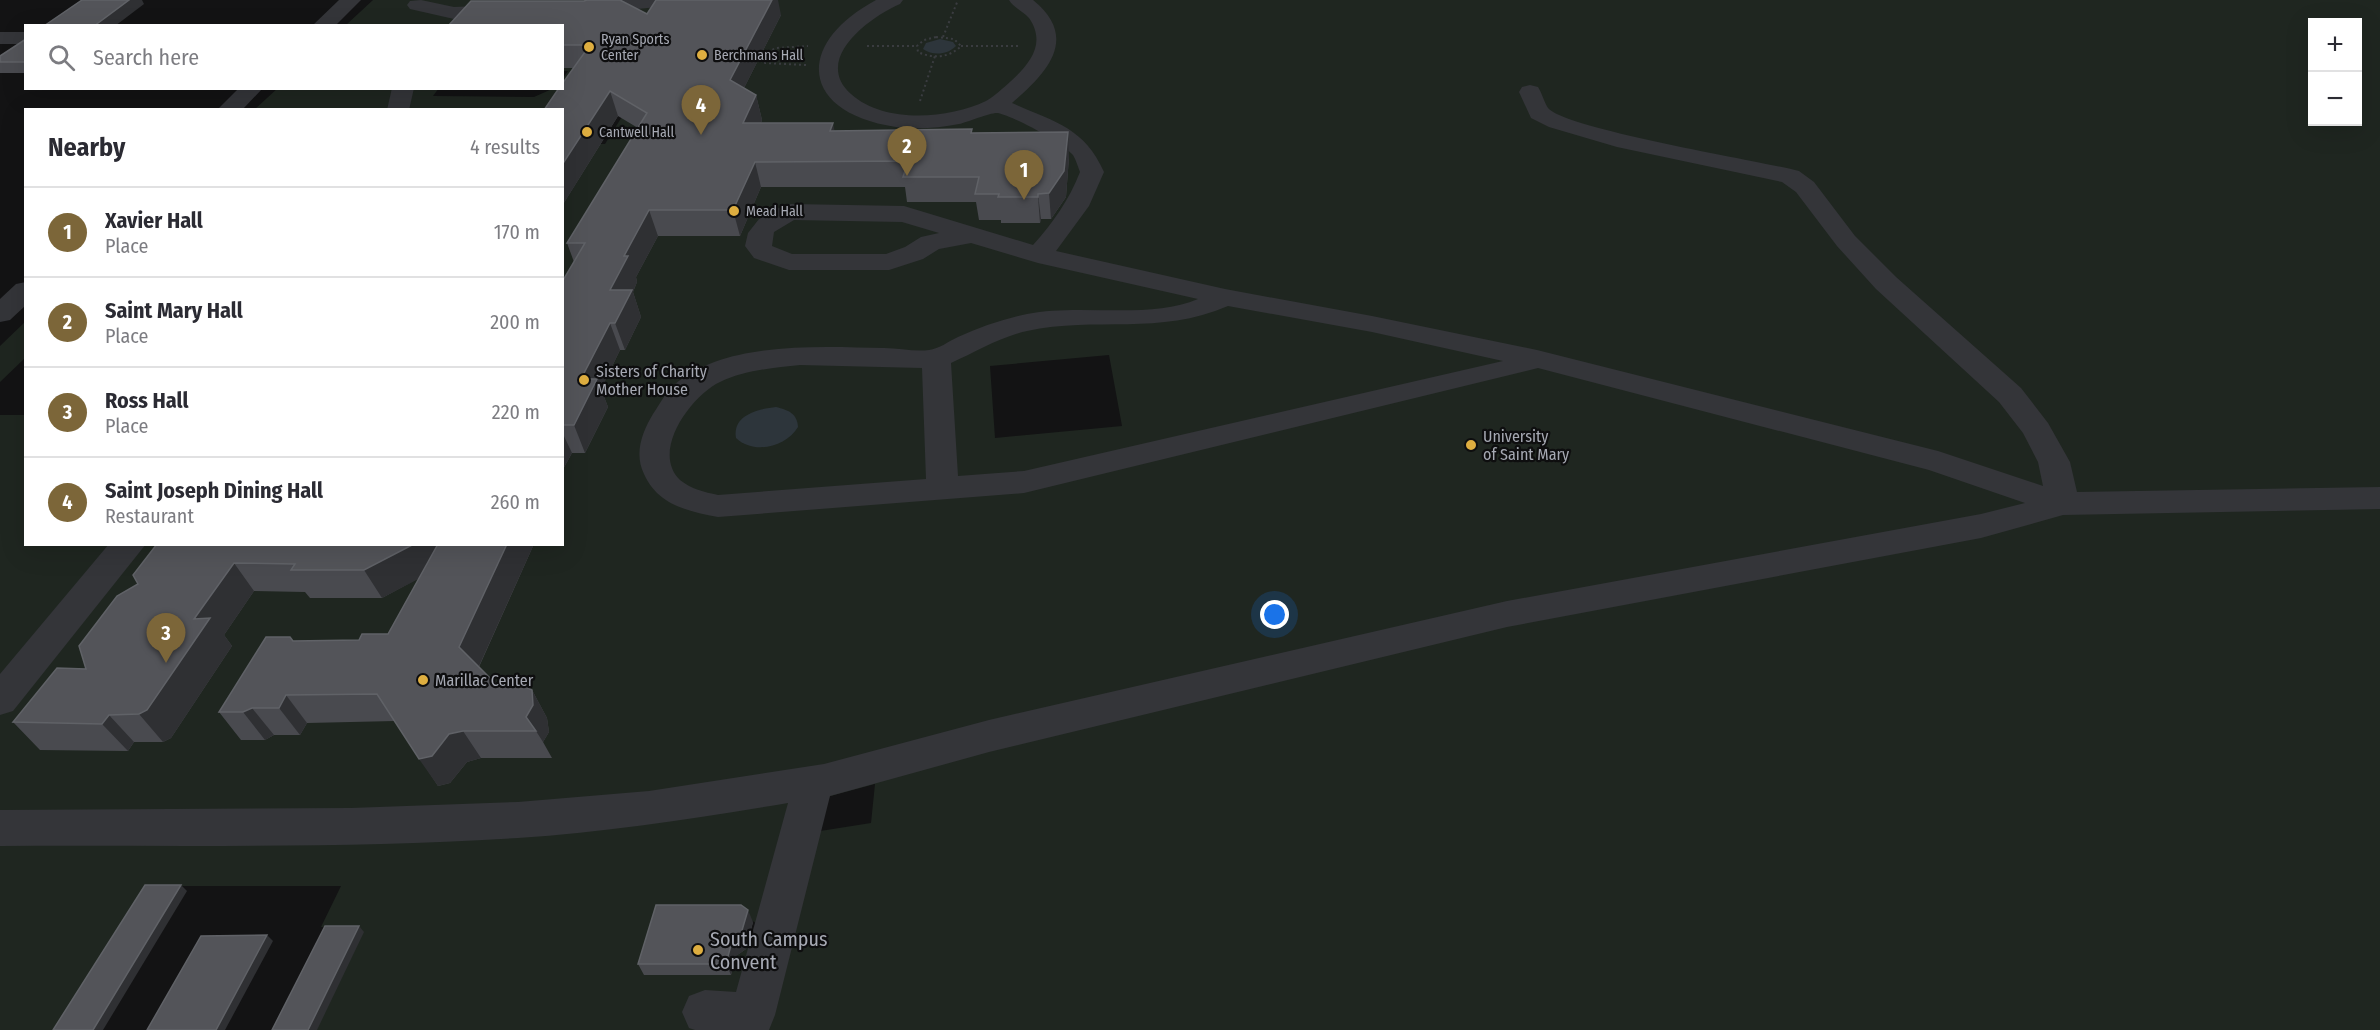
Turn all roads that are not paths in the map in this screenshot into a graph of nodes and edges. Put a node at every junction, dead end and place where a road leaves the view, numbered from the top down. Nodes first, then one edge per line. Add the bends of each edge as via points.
1 (351, 0) edge
2 (668, 0) edge
3 (893, 0) edge
4 (1019, 0) edge
5 (417, 5) dead end
6 (571, 9) edge
7 (528, 10) edge
8 (446, 19) edge
9 (324, 24) edge
10 (0, 38) edge
11 (24, 38) edge
12 (250, 90) edge
13 (403, 90) edge
14 (1530, 92) dead end
15 (996, 104) junction
16 (230, 108) edge
17 (398, 108) edge
18 (974, 235) junction
19 (1038, 255) junction
20 (24, 292) edge
21 (1225, 297) junction
22 (0, 314) edge
23 (936, 358) junction
24 (1537, 359) junction
25 (944, 488) junction
26 (2380, 498) edge
27 (2063, 504) junction
28 (127, 546) edge
29 (0, 700) edge
30 (814, 782) junction
31 (0, 828) edge
32 (705, 1012) dead end

1 - 9 street
2 - 6 street
3 - 15 street via 869,12 845,33 830,57 830,83 839,96 853,108 877,117 914,121 962,116
4 - 15 street via 1040,17 1046,46 1043,59 1033,71
5 - 8 street
7 - 8 street
10 - 11 street
12 - 16 street
13 - 17 street
14 - 27 street via 1539,113 1557,122 1627,143 1790,176 1805,187 1846,241 1886,283 2010,395 2037,430 2054,462
15 - 19 street via 1064,135 1084,153 1092,172 1067,224
18 - 18 street via 904,214 790,213 764,227 758,246 763,252 789,262 888,262 930,243
18 - 19 street
19 - 21 street
20 - 22 street
21 - 23 street via 1178,314 1023,323
21 - 24 street
23 - 25 street
23 - 25 street via 776,357 708,375 672,405 662,425 655,457 660,479 683,499 718,506
24 - 25 street via 1024,482
24 - 27 street via 1938,462
26 - 27 street
27 - 30 street via 1981,526 1507,614 989,736
28 - 29 street
30 - 31 street via 649,808 518,820 351,826
30 - 32 street via 752,1015

